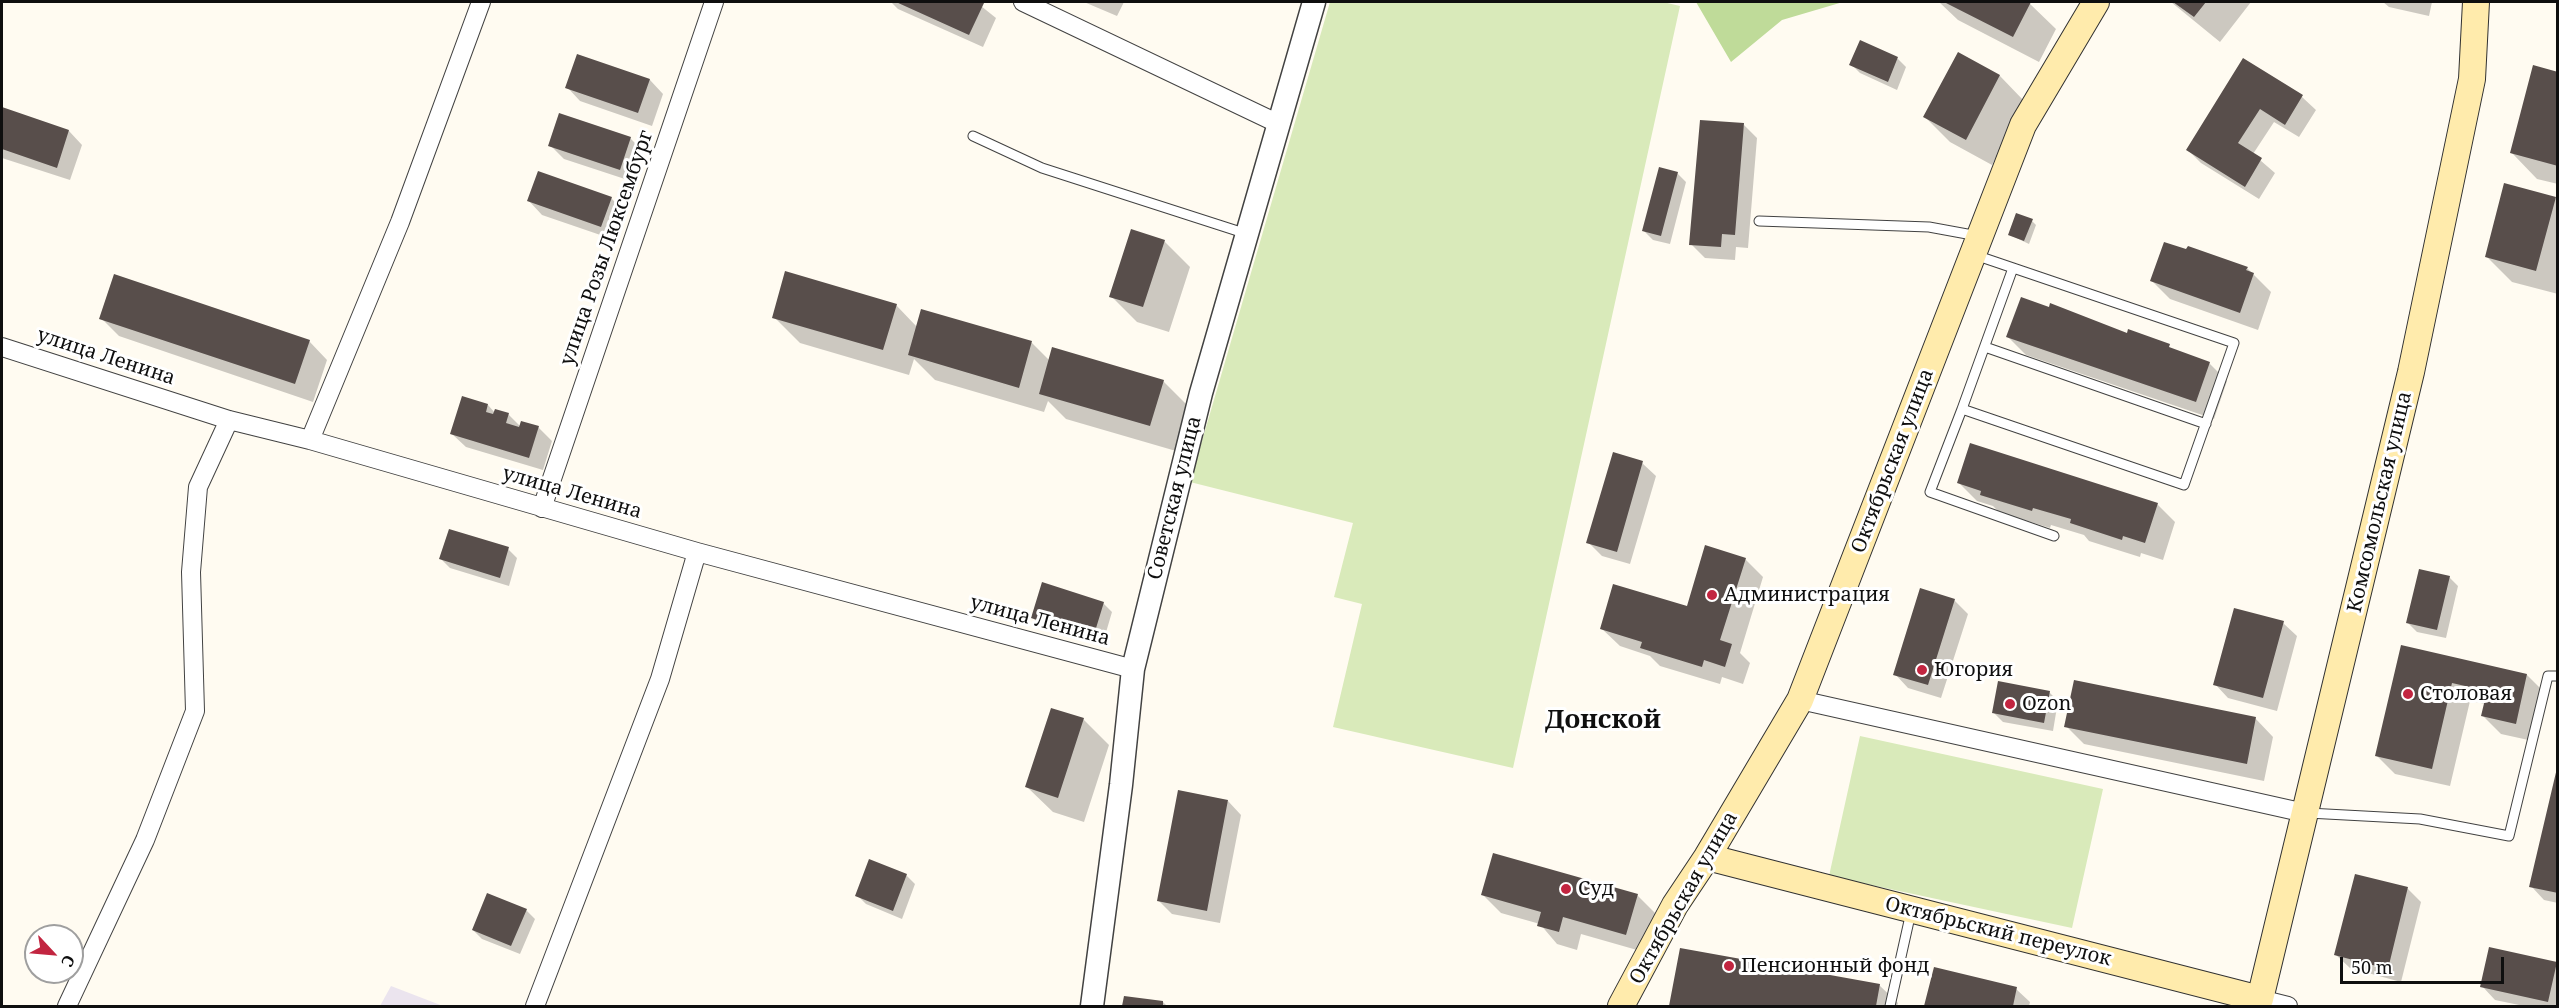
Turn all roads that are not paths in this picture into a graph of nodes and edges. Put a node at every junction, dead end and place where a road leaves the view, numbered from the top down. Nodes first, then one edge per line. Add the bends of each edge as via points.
1 (481, 2) edge
2 (714, 2) edge
3 (1023, 2) edge
4 (1314, 2) edge
5 (2096, 2) edge
6 (2476, 2) edge
7 (1279, 124) junction
8 (973, 136) dead end
9 (1759, 221) dead end
10 (1247, 234) junction
11 (1976, 245) junction
12 (2013, 268) junction
13 (2, 347) edge
14 (1985, 347) junction
15 (1962, 409) junction
16 (229, 420) junction
17 (2206, 424) junction
18 (310, 440) junction
19 (542, 508) junction
20 (2054, 536) dead end
21 (697, 552) junction
22 (1133, 669) junction
23 (2558, 676) edge
24 (1800, 700) junction
25 (2305, 813) junction
26 (1707, 857) junction
27 (1911, 909) junction
28 (2258, 1003) edge
29 (67, 1006) edge
30 (535, 1006) edge
31 (1092, 1006) edge
32 (1621, 1006) edge
33 (1890, 1006) edge
34 (2288, 1006) edge

1 - 18 street via 400,222
2 - 19 street, улица Розы Люксембург
3 - 7 street
4 - 7 street, Советская улица
5 - 11 main road, Октябрьская улица via 2023,126
6 - 25 main road, Комсомольская улица via 2472,79 2421,325
7 - 10 street, Советская улица
8 - 10 lane via 1042,168
9 - 11 lane via 1929,227
10 - 22 street, Советская улица via 1201,393
11 - 12 lane
11 - 24 main road, Октябрьская улица
12 - 14 lane
12 - 17 lane via 2234,343
13 - 16 street, улица Ленина
14 - 15 lane
14 - 17 lane
15 - 17 lane via 2184,485
15 - 20 lane via 1930,492
16 - 18 street, улица Ленина
16 - 29 street via 198,487 191,572 195,711 145,840
18 - 19 street, улица Ленина
19 - 21 street, улица Ленина
21 - 22 street, улица Ленина
21 - 30 street via 660,679
22 - 31 street, Советская улица
23 - 25 lane via 2548,676 2509,836 2420,819
24 - 25 street
24 - 26 main road, Октябрьская улица
25 - 28 main road, Комсомольская улица
26 - 27 main road, Октябрьский переулок
26 - 32 main road, Октябрьская улица via 1675,905
27 - 28 main road, Октябрьский переулок
27 - 33 lane
28 - 34 street, Октябрьский переулок

